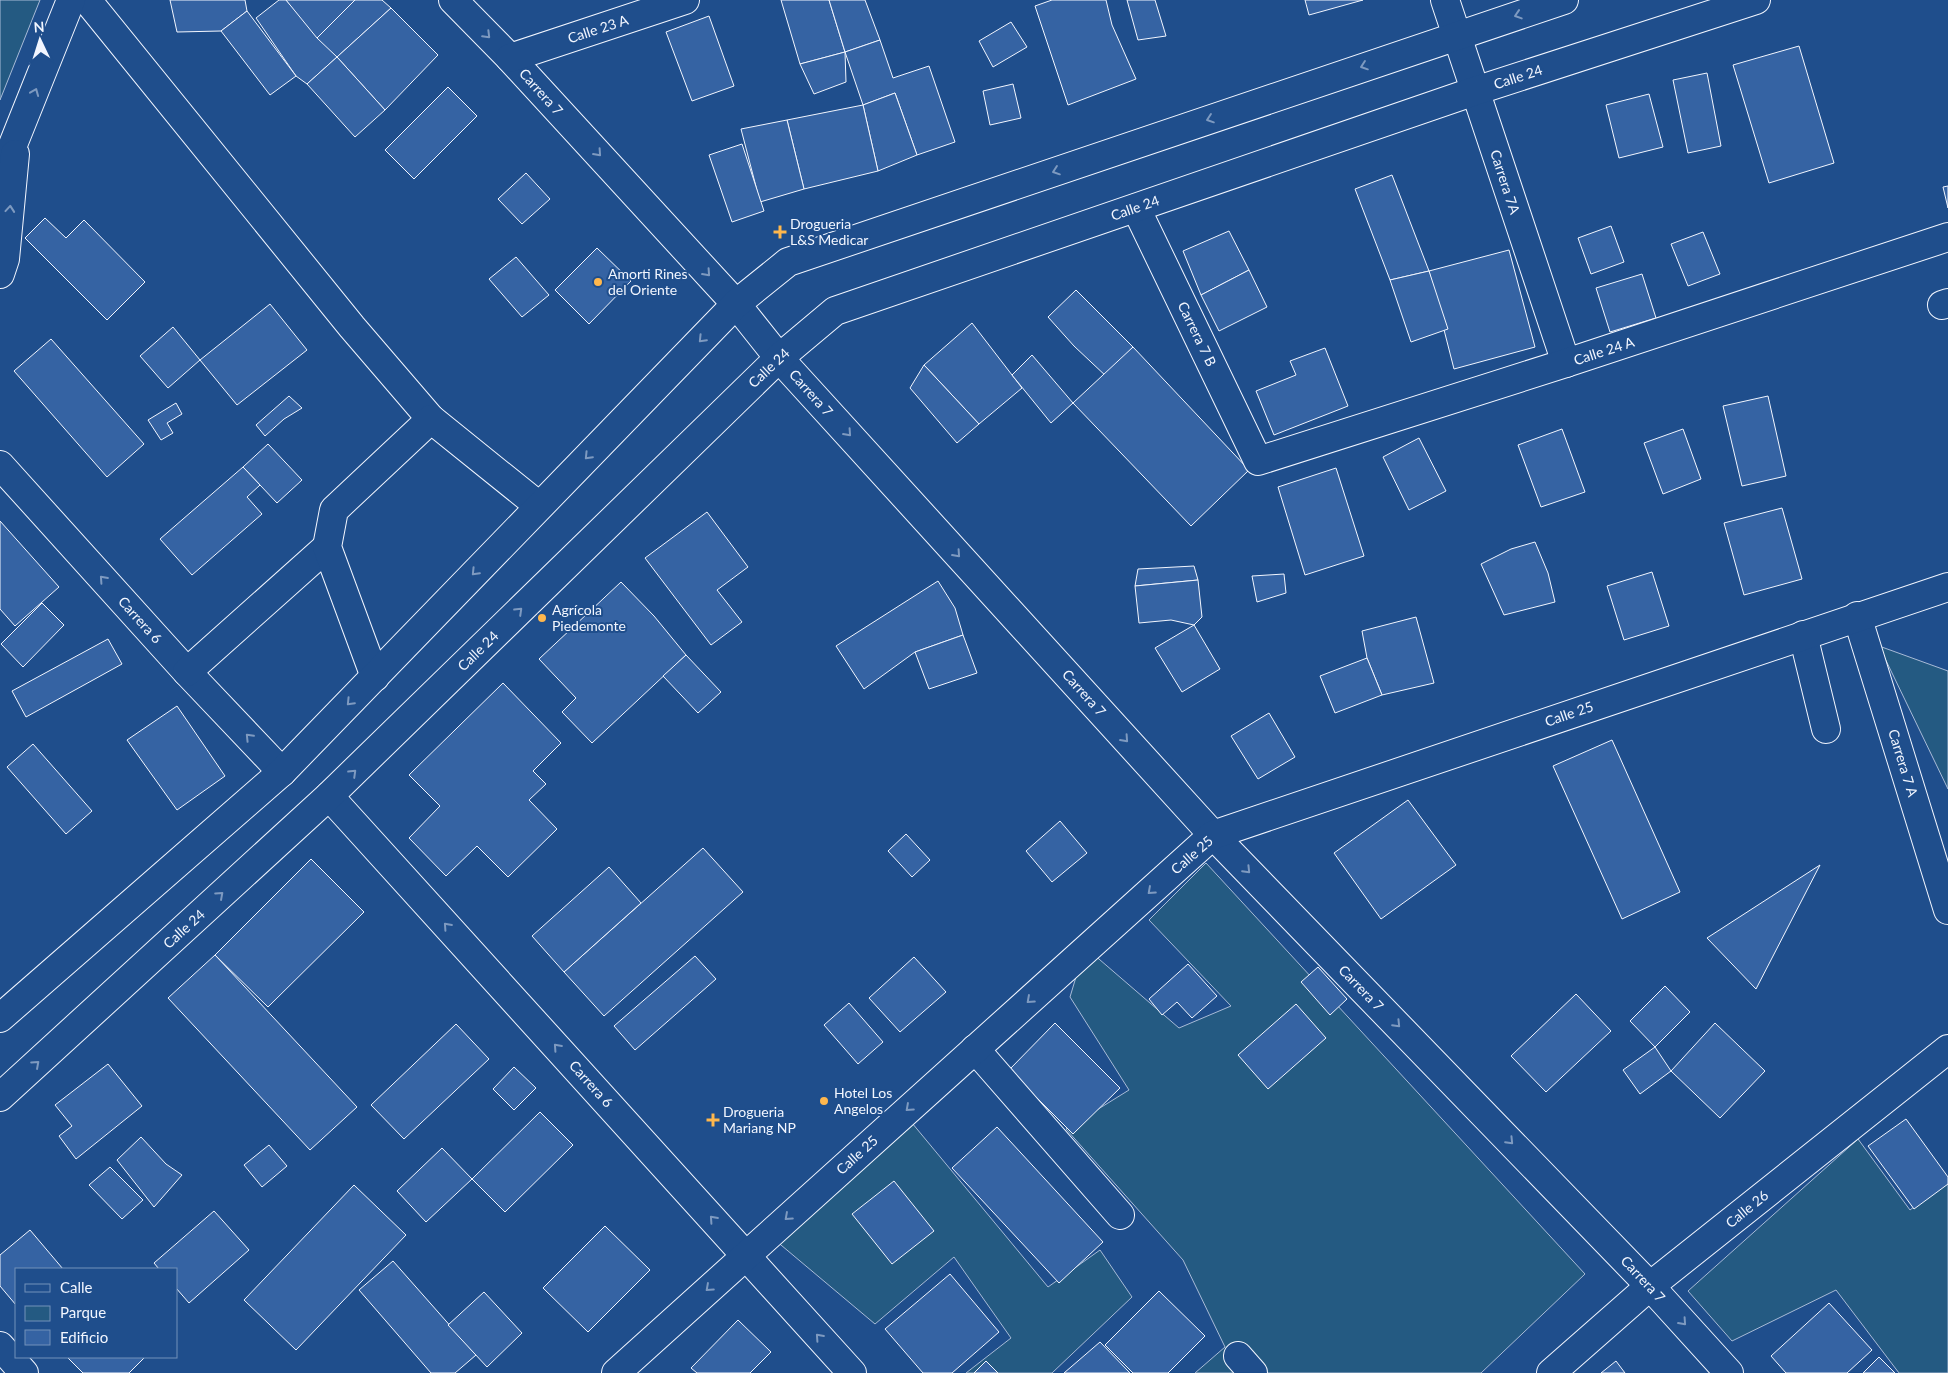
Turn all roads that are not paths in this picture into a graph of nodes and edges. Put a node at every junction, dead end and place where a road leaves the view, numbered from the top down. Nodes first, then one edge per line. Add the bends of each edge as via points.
1 (71, 0) edge
2 (87, 0) edge
3 (453, 0) edge
4 (685, 0) edge
5 (1445, 0) edge
6 (1564, 0) edge
7 (1756, 0) edge
8 (1457, 35) junction
9 (510, 58) junction
10 (1475, 91) junction
11 (16, 137) junction
12 (0, 177) edge
13 (1136, 208) junction
14 (1948, 237) edge
15 (0, 274) edge
16 (736, 304) junction
17 (779, 358) junction
18 (1566, 363) junction
19 (431, 419) junction
20 (1258, 461) joint
21 (0, 465) edge
22 (539, 506) junction
23 (327, 547) junction
24 (1948, 587) edge
25 (1857, 616) junction
26 (1803, 634) junction
27 (187, 672) junction
28 (375, 677) junction
29 (1826, 729) dead end
30 (282, 772) junction
31 (329, 796) junction
32 (1213, 835) junction
33 (1948, 910) edge
34 (0, 1018) edge
35 (974, 1049) junction
36 (1948, 1049) edge
37 (0, 1097) edge
38 (1120, 1215) dead end
39 (745, 1255) junction
40 (1650, 1286) junction
41 (0, 1346) edge
42 (24, 1373) edge
43 (616, 1373) edge
44 (852, 1373) edge
45 (1551, 1373) edge
46 (1729, 1373) edge

11 -> 1 street
2 - 19 street via 352,327
3 -> 9 street, Carrera 7
4 - 9 street, Calle 23 A
5 - 8 street, Carrera 7A
6 -> 8 street
7 - 10 street, Calle 24
8 - 10 street, Carrera 7A
8 -> 16 street via 788,262
9 -> 16 street, Carrera 7
10 - 13 street, Calle 24
10 - 18 street, Carrera 7A
11 - 12 street
15 -> 11 street via 5,259
13 - 17 street, Calle 24 via 835,311
13 - 20 street, Carrera 7 B
14 - 18 street, Calle 24 A
16 - 17 street, Carrera 7
16 -> 22 street
31 -> 17 street, Calle 24
17 -> 32 street, Carrera 7
18 - 20 street, Calle 24 A
19 - 22 street
19 - 23 street via 334,510
27 -> 21 street, Carrera 6
22 -> 28 street
23 - 27 street
23 - 28 street
24 - 25 street, Calle 25
25 - 26 street, Calle 25
25 - 33 street, Carrera 7 A
26 - 29 street
26 - 32 street, Calle 25
30 -> 27 street, Carrera 6
28 -> 30 street
30 - 34 street
37 -> 31 street, Calle 24
39 -> 31 street, Carrera 6
32 -> 35 street, Calle 25
32 -> 40 street, Carrera 7
35 - 38 street
35 -> 39 street, Calle 25
36 - 40 street, Calle 26
39 -> 43 street, Calle 25
44 -> 39 street, Carrera 6
40 - 45 street, Calle 26
40 -> 46 street, Carrera 7
41 - 42 street

